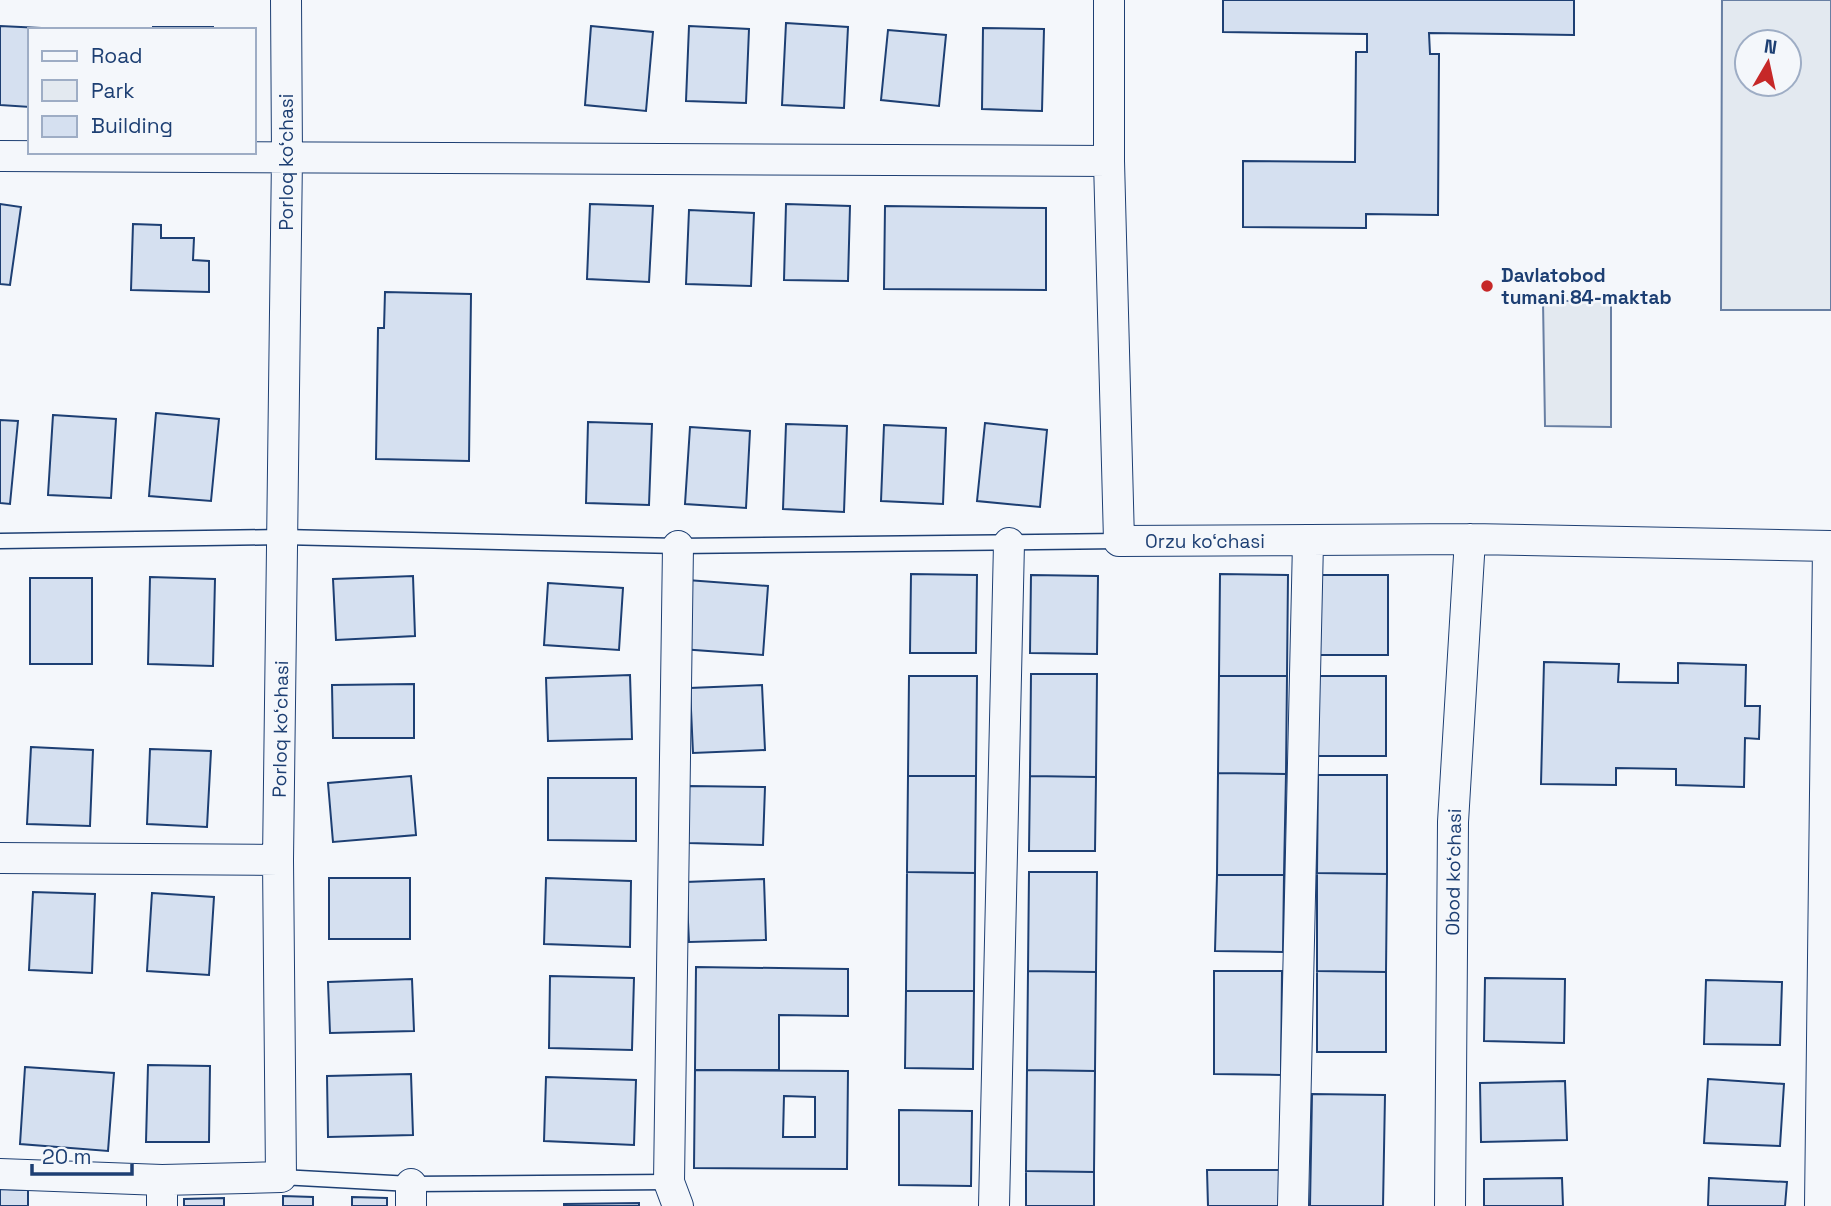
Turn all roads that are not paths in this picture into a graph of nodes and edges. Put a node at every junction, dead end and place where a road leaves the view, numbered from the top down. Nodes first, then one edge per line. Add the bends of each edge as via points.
1 (286, 0) edge
2 (1109, 0) edge
3 (0, 156) edge
4 (287, 156) junction
5 (1109, 161) junction
6 (282, 537) junction
7 (1470, 539) junction
8 (0, 541) edge
9 (1119, 541) junction
10 (1308, 542) junction
11 (1009, 543) junction
12 (678, 546) junction
13 (1829, 546) edge
14 (0, 858) edge
15 (278, 860) junction
16 (0, 1174) edge
17 (281, 1177) junction
18 (162, 1193) edge
19 (411, 1195) edge
20 (680, 1199) edge
21 (994, 1206) edge
22 (1293, 1206) edge
23 (1450, 1206) edge
24 (1819, 1206) edge

1 - 4 street, Porloq koʻchasi
2 - 5 street, Orzu koʻchasi
3 - 4 street
4 - 5 street
4 - 6 street, Porloq koʻchasi
5 - 9 street, Orzu koʻchasi
6 - 8 lane
6 - 12 lane
6 - 15 street, Porloq koʻchasi
7 - 10 street, Orzu koʻchasi
7 - 13 street, Orzu koʻchasi
7 - 23 street, Obod koʻchasi via 1453,822
9 - 10 street, Orzu koʻchasi
9 - 11 lane
10 - 22 street
11 - 12 lane
11 - 21 street
12 - 20 street
13 - 24 street
14 - 15 street
15 - 17 street, Porloq koʻchasi
16 - 18 street
17 - 18 street
17 - 19 lane
19 - 20 lane

